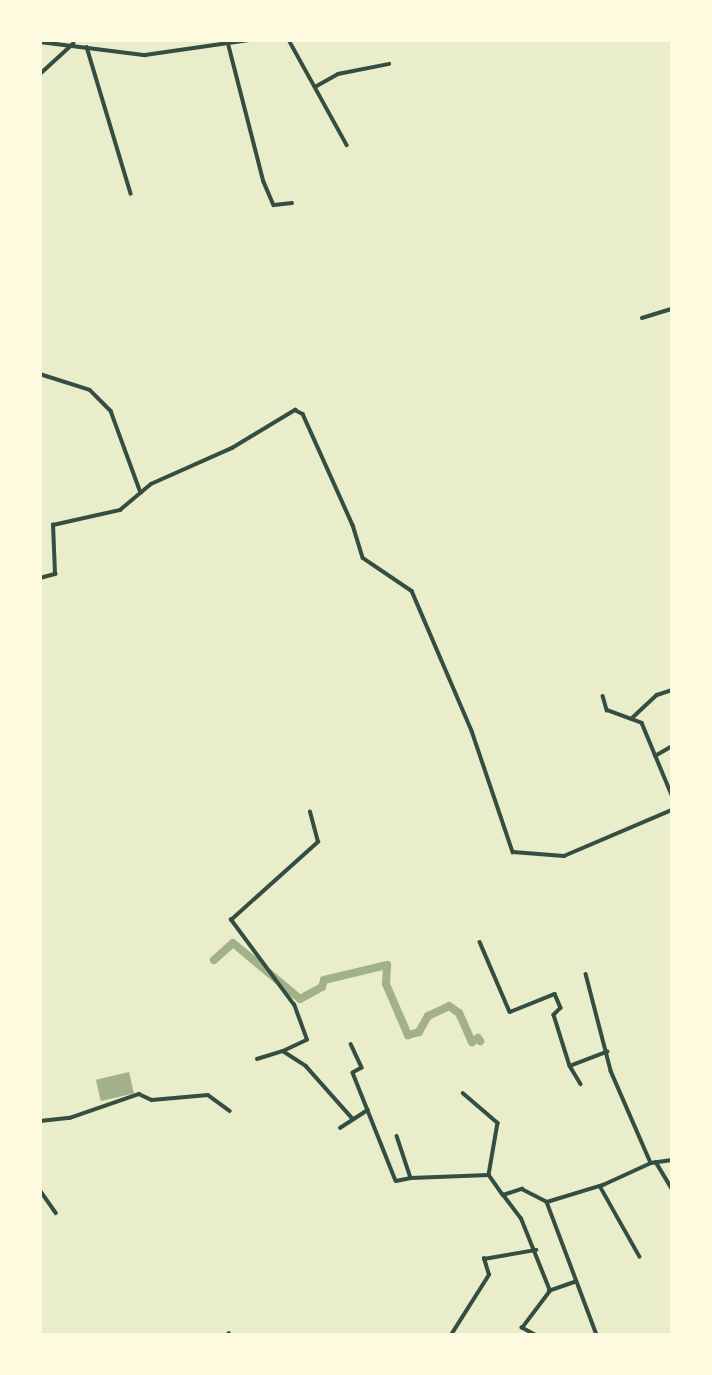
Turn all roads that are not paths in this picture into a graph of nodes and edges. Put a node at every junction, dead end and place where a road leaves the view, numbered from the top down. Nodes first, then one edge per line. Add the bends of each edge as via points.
1 (249, 40) edge
2 (289, 40) edge
3 (40, 42) edge
4 (73, 44) junction
5 (229, 46) junction
6 (87, 47) junction
7 (389, 64) dead end
8 (40, 74) edge
9 (315, 87) junction
10 (347, 145) dead end
11 (131, 194) dead end
12 (292, 203) dead end
13 (672, 309) edge
14 (642, 318) dead end
15 (40, 374) edge
16 (141, 494) junction
17 (40, 578) edge
18 (672, 690) edge
19 (603, 696) dead end
20 (631, 719) junction
21 (672, 747) edge
22 (655, 756) junction
23 (672, 795) edge
24 (672, 810) edge
25 (310, 812) dead end
26 (480, 942) dead end
27 (586, 974) dead end
28 (351, 1044) dead end
29 (283, 1051) junction
30 (607, 1052) junction
31 (257, 1059) dead end
32 (570, 1066) junction
33 (581, 1084) dead end
34 (463, 1093) dead end
35 (368, 1110) junction
36 (230, 1111) dead end
37 (354, 1119) junction
38 (40, 1121) edge
39 (340, 1128) dead end
40 (397, 1136) dead end
41 (672, 1160) edge
42 (653, 1163) junction
43 (489, 1175) junction
44 (411, 1178) junction
45 (600, 1186) junction
46 (672, 1189) edge
47 (40, 1190) edge
48 (503, 1195) junction
49 (547, 1202) junction
50 (56, 1213) dead end
51 (536, 1250) junction
52 (640, 1257) dead end
53 (576, 1282) junction
54 (550, 1291) junction
55 (451, 1335) edge
56 (535, 1335) edge
57 (597, 1335) edge

1 - 5 street
2 - 9 street
3 - 4 street
4 - 6 street
4 - 8 street
5 - 6 street via 145,55
5 - 12 street via 264,182 274,205
6 - 11 street
7 - 9 street via 338,74
9 - 10 street
13 - 14 street
15 - 16 street via 90,390 111,411
16 - 17 street via 120,510 52,526 55,574
16 - 24 street via 151,484 232,448 295,410 303,414 363,558 412,592 472,731 513,852 564,856
18 - 20 street via 657,695
19 - 20 street via 607,710
20 - 22 street via 642,723
21 - 22 street
22 - 23 street
25 - 29 street via 318,842 231,920 294,1005 307,1041
26 - 32 street via 510,1012 555,994 561,1008 554,1015
27 - 30 street
28 - 35 street via 362,1068 353,1073
29 - 31 street
29 - 37 street via 306,1066
30 - 32 street
30 - 42 street via 629,1121
32 - 33 street
34 - 43 street via 498,1123
35 - 37 street
35 - 44 street via 396,1181
36 - 38 street via 208,1095 152,1100 139,1094 70,1118
37 - 39 street
40 - 44 street
41 - 42 street
42 - 45 street
42 - 46 street
43 - 44 street
43 - 48 street
45 - 49 street
45 - 52 street
47 - 50 street
48 - 49 street via 522,1189
48 - 51 street
49 - 53 street
51 - 54 street
51 - 55 street via 484,1259 489,1275
53 - 54 street
53 - 57 street
54 - 56 street via 522,1328

